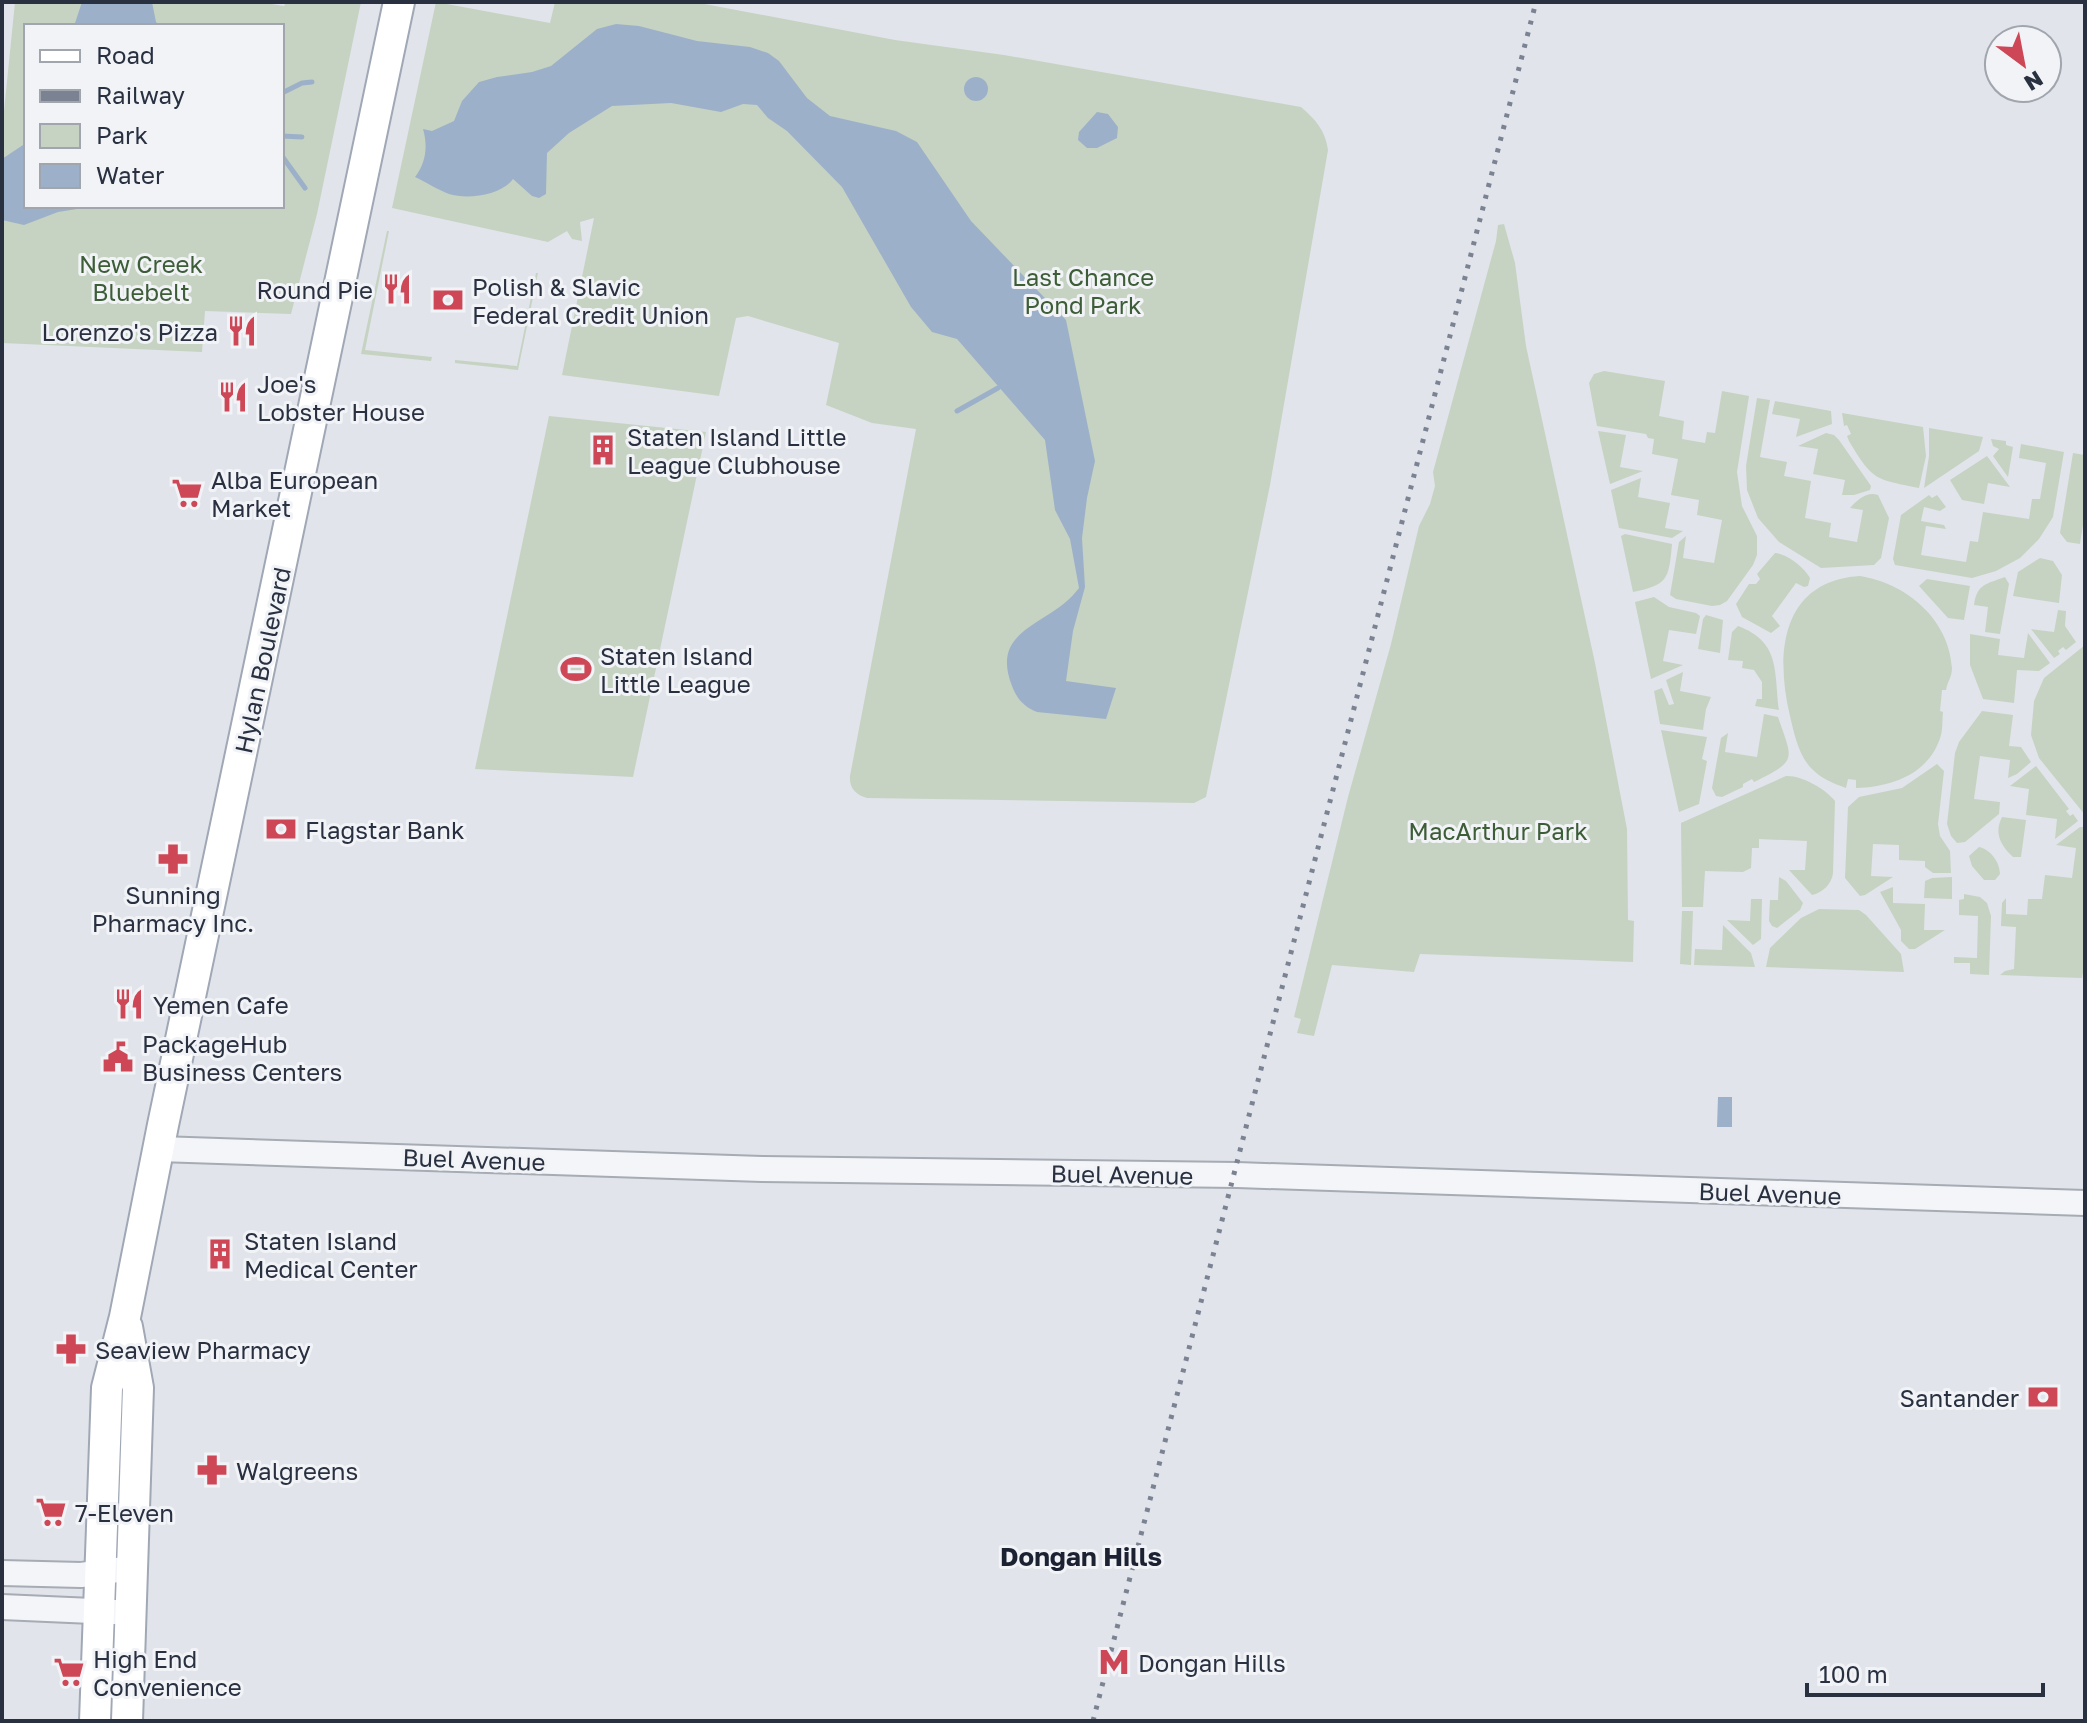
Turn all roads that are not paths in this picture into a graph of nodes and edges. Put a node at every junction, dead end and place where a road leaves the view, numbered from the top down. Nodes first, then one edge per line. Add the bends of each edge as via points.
1 (399, 2) edge
2 (159, 1149) junction
3 (2085, 1203) edge
4 (125, 1317) junction
5 (132, 1568) junction
6 (2, 1573) edge
7 (101, 1573) junction
8 (2, 1607) edge
9 (99, 1612) junction
10 (131, 1613) junction
11 (95, 1721) edge
12 (127, 1721) edge

1 - 2 main road, Hylan Boulevard
2 - 3 street, Buel Avenue via 752,1168 1237,1175
2 - 4 main road, Hylan Boulevard
4 - 5 main road, Hylan Boulevard via 138,1388
4 - 7 main road, Hylan Boulevard via 107,1388
5 - 7 street
5 - 10 main road, Hylan Boulevard
6 - 7 street
7 - 9 main road, Hylan Boulevard
8 - 9 street
9 - 10 street
9 - 11 main road, Hylan Boulevard
10 - 12 main road, Hylan Boulevard

